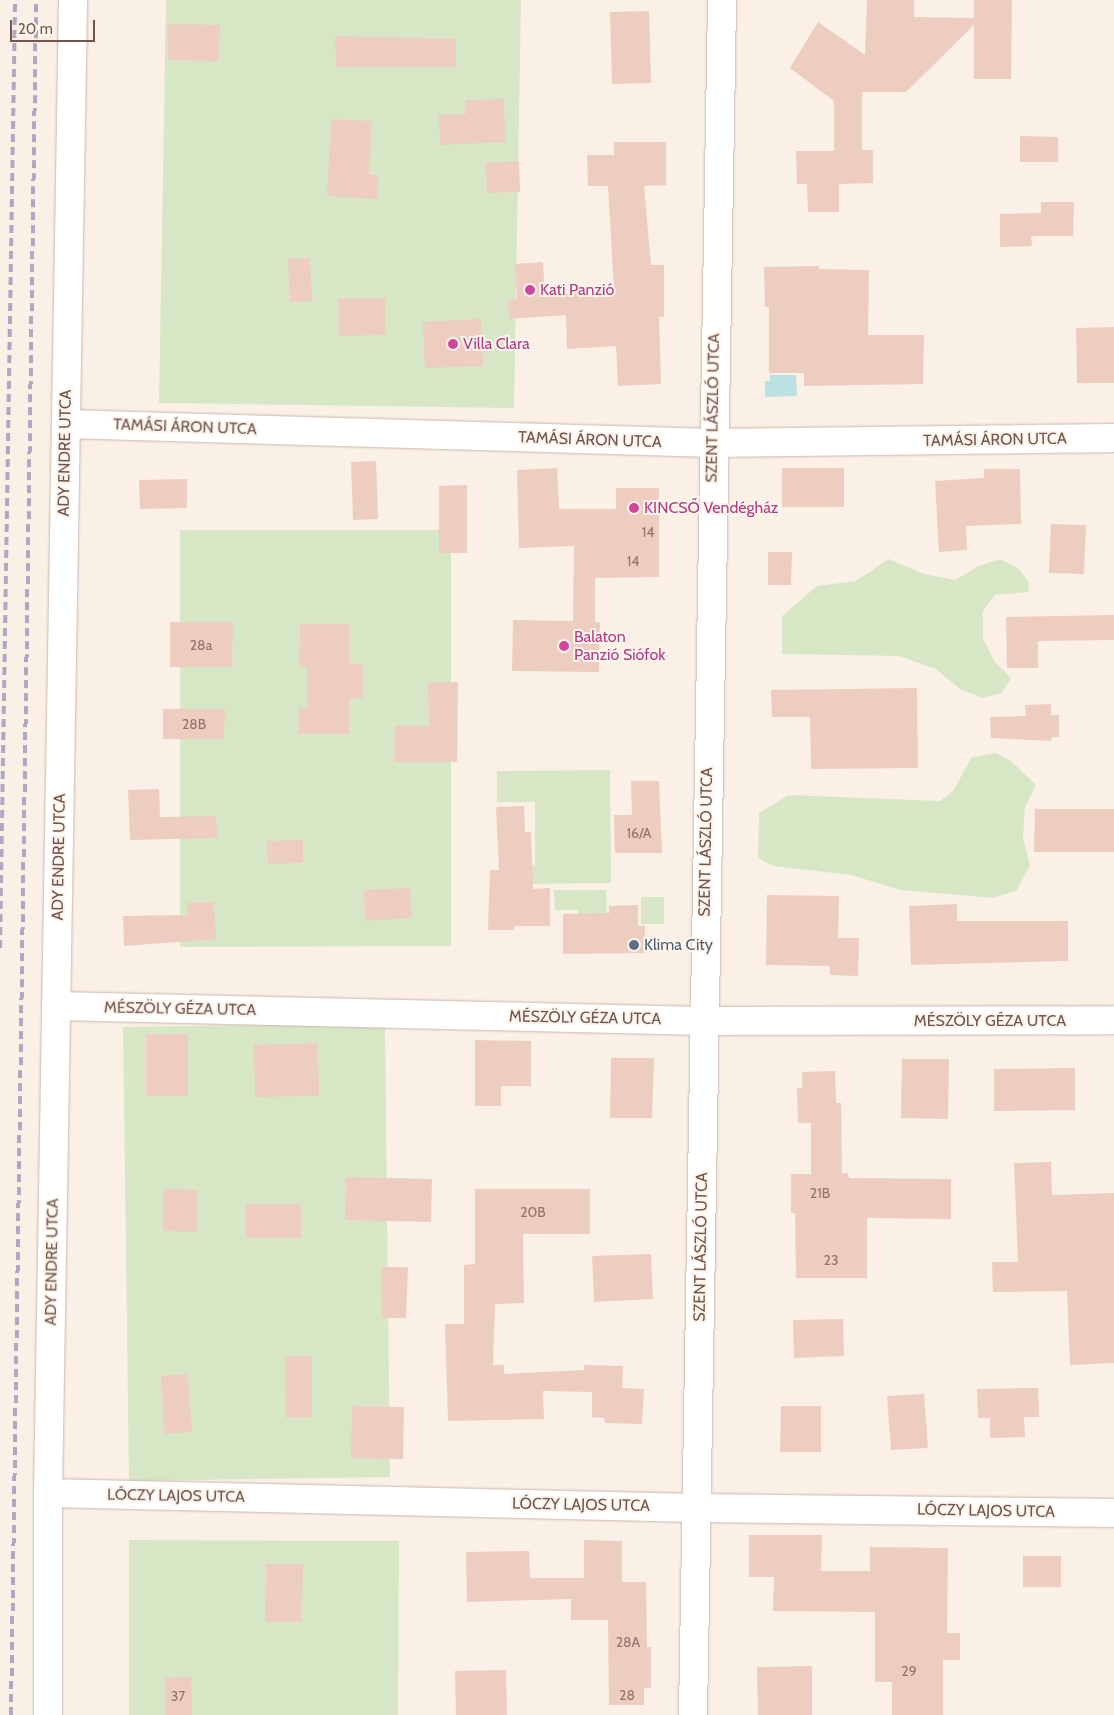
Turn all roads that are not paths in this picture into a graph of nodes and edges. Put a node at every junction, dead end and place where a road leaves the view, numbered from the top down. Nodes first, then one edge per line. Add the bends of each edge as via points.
1 (72, 0) edge
2 (722, 0) edge
3 (66, 424) junction
4 (1114, 438) edge
5 (713, 443) junction
6 (56, 1006) junction
7 (1114, 1020) edge
8 (703, 1021) junction
9 (48, 1493) junction
10 (698, 1508) junction
11 (1114, 1513) edge
12 (48, 1715) edge
13 (693, 1715) edge

1 - 3 street, ADY ENDRE UTCA
2 - 5 street, SZENT LÁSZLÓ UTCA
3 - 5 street, TAMÁSI ÁRON UTCA
3 - 6 street, ADY ENDRE UTCA
4 - 5 street, TAMÁSI ÁRON UTCA
5 - 8 street, SZENT LÁSZLÓ UTCA
6 - 8 street, MÉSZÖLY GÉZA UTCA
6 - 9 street, ADY ENDRE UTCA
7 - 8 street, MÉSZÖLY GÉZA UTCA
8 - 10 street, SZENT LÁSZLÓ UTCA
9 - 10 street, LÓCZY LAJOS UTCA
9 - 12 street, ADY ENDRE UTCA
10 - 11 street, LÓCZY LAJOS UTCA
10 - 13 street, SZENT LÁSZLÓ UTCA

